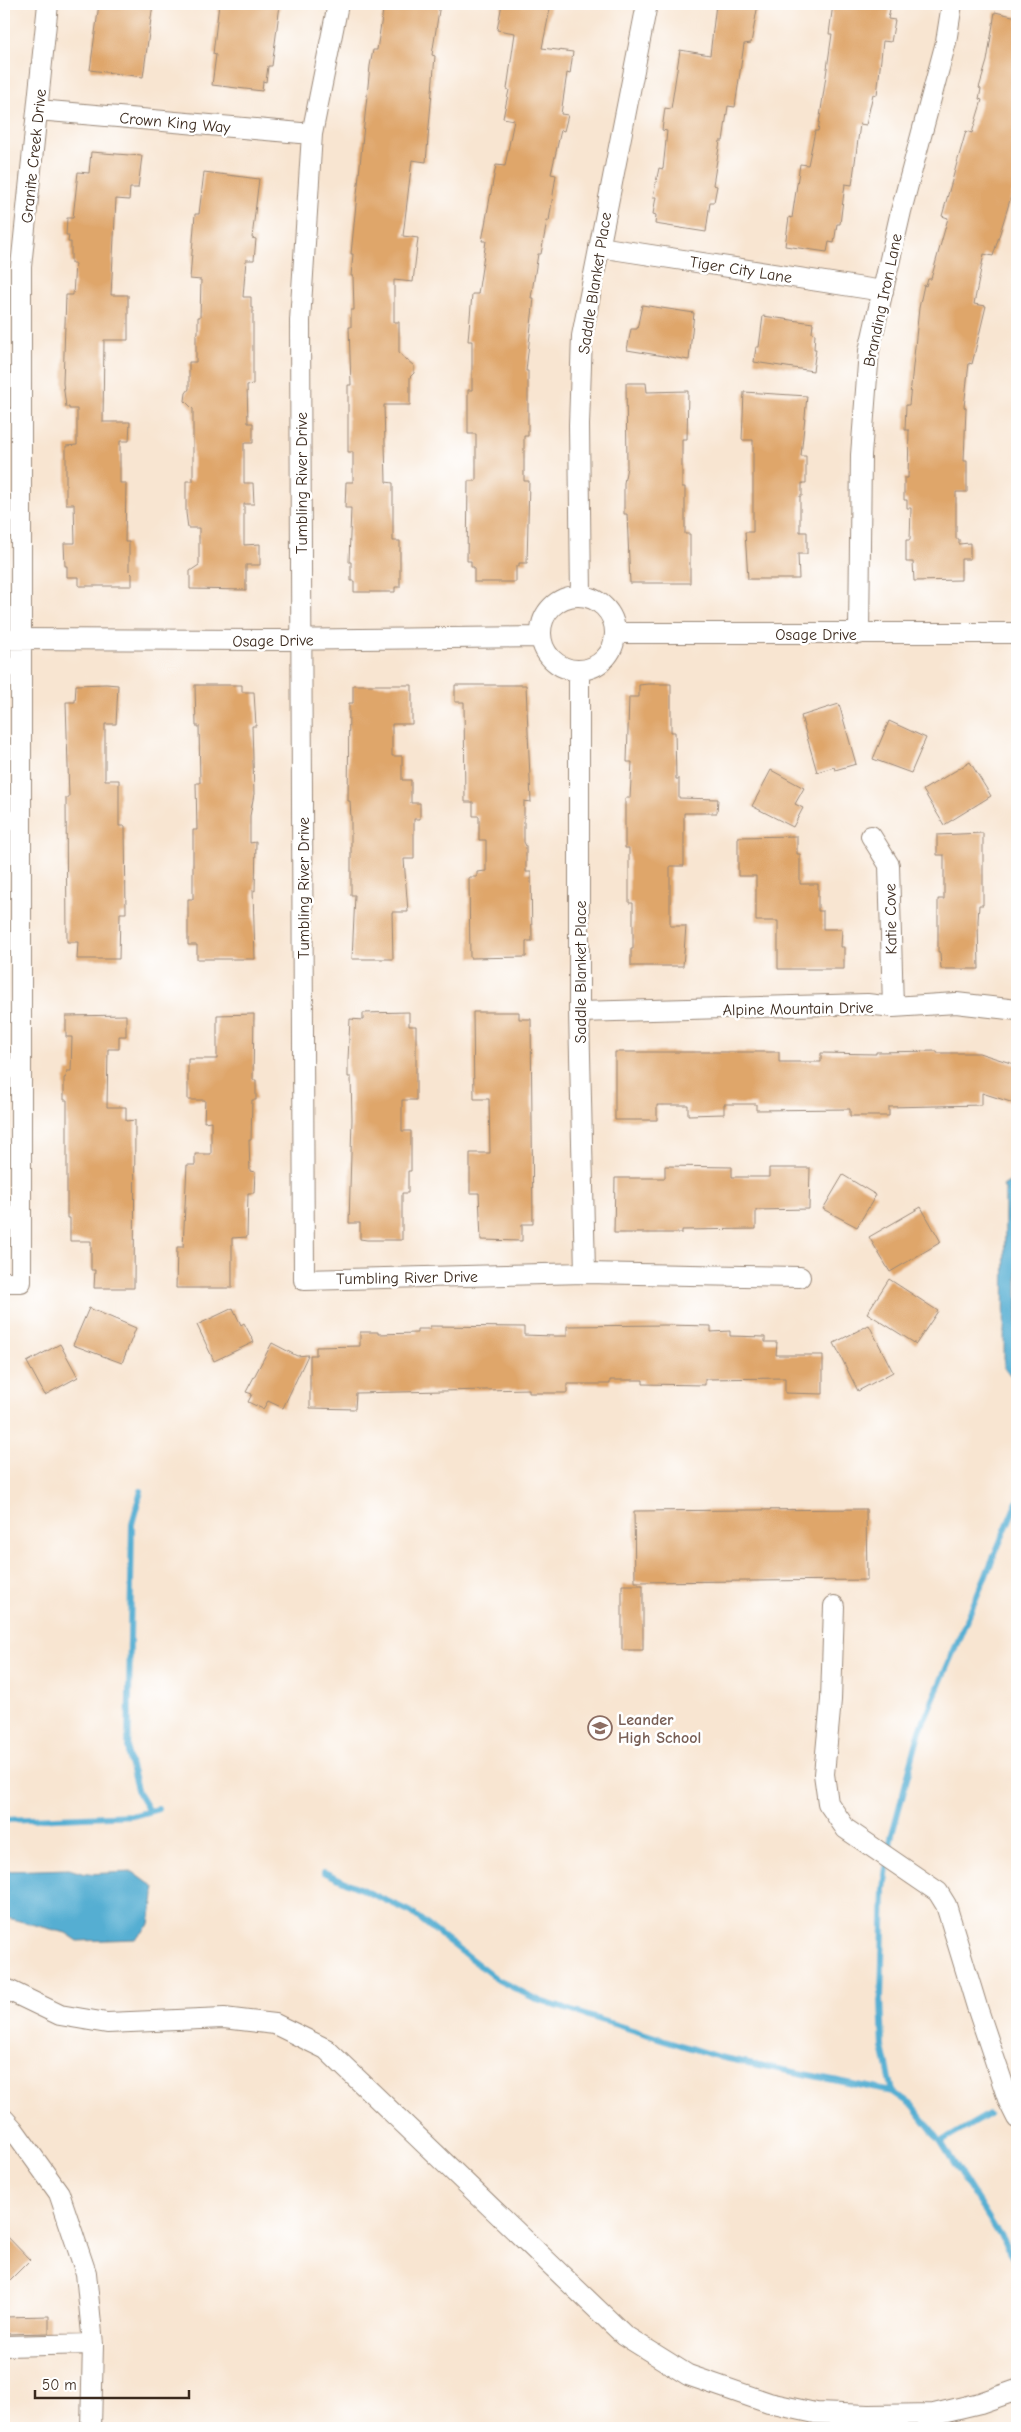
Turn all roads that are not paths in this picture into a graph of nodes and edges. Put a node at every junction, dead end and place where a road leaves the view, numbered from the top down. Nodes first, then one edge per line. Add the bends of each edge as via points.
1 (48, 4) edge
2 (338, 4) edge
3 (647, 4) edge
4 (952, 4) edge
5 (38, 110) junction
6 (312, 134) junction
7 (599, 247) junction
8 (883, 291) junction
9 (580, 596) junction
10 (616, 633) junction
11 (1017, 633) edge
12 (859, 634) junction
13 (541, 637) junction
14 (12, 639) edge
15 (303, 639) junction
16 (579, 670) junction
17 (871, 836) dead end
18 (893, 1007) junction
19 (1017, 1010) edge
20 (579, 1012) junction
21 (585, 1273) junction
22 (800, 1277) dead end
23 (4, 1282) edge
24 (834, 1606) dead end
25 (4, 1988) edge
26 (1017, 2118) edge
27 (4, 2119) edge
28 (93, 2344) junction
29 (4, 2346) edge
30 (1017, 2390) edge
31 (91, 2428) edge

1 - 5 street, Granite Creek Drive
2 - 6 street, Tumbling River Drive
3 - 7 street, Saddle Blanket Place
4 - 8 street, Branding Iron Lane via 946,42
5 - 6 street, Crown King Way
5 - 14 street, Granite Creek Drive via 21,268
6 - 15 street, Tumbling River Drive via 300,321
7 - 8 street, Tiger City Lane
7 - 9 street, Saddle Blanket Place via 582,336
8 - 12 street, Branding Iron Lane via 869,351 861,455
9 - 10 street via 606,608
9 - 13 street via 565,599 551,607 545,616
10 - 12 street, Osage Drive
10 - 16 street via 611,652 605,659 589,669
11 - 12 street, Osage Drive
13 - 15 street, Osage Drive
13 - 16 street via 550,657 568,669
14 - 15 street, Osage Drive
14 - 23 street, Granite Creek Drive via 21,1282
15 - 21 street, Tumbling River Drive via 304,1280
16 - 20 street, Saddle Blanket Place
17 - 18 street, Katie Cove via 889,864
18 - 19 street, Alpine Mountain Drive via 956,1003
18 - 20 street, Alpine Mountain Drive via 868,1004
20 - 21 street, Saddle Blanket Place
21 - 22 street, Tumbling River Drive
24 - 26 street via 831,1700 824,1774 828,1803 846,1829 938,1892 946,1905 980,2016
25 - 30 street via 60,2015 107,2023 224,2018 274,2024 326,2049 624,2335 688,2375 769,2403 815,2413 934,2414
27 - 28 street via 59,2193 86,2273
28 - 29 street
28 - 31 street

